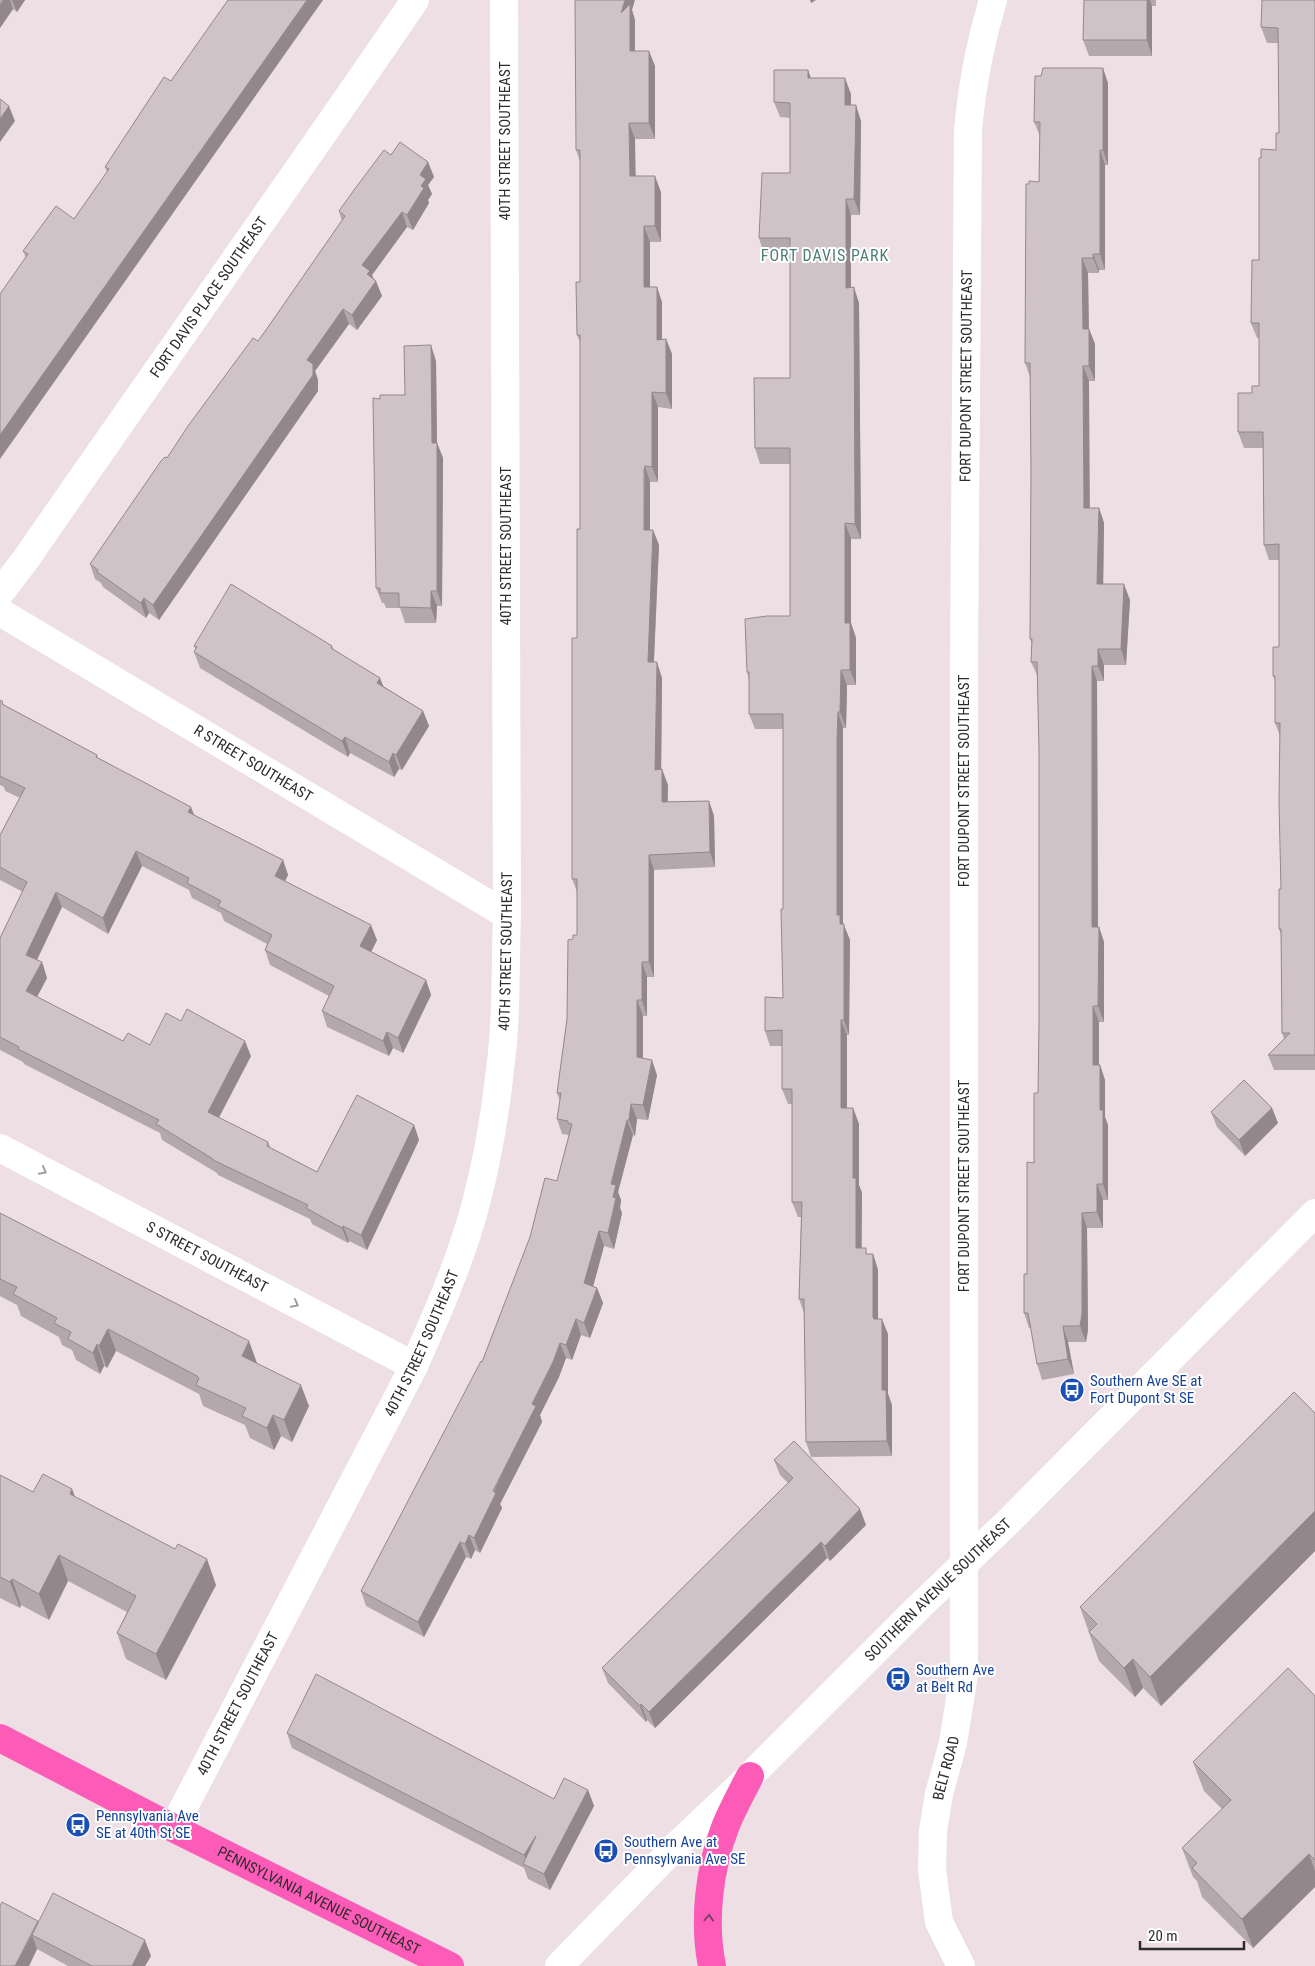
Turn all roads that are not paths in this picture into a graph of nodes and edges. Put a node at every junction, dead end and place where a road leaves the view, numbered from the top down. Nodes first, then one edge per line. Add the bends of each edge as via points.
1 (415, 0) edge
2 (504, 0) edge
3 (993, 0) edge
4 (0, 593) edge
5 (0, 612) edge
6 (506, 915) junction
7 (0, 1148) edge
8 (1315, 1213) edge
9 (414, 1366) junction
10 (964, 1564) junction
11 (0, 1738) edge
12 (750, 1776) junction
13 (173, 1828) junction
14 (450, 1966) edge
15 (559, 1966) edge
16 (712, 1966) edge
17 (961, 1966) edge

1 - 4 street, FORT DAVIS PLACE SOUTHEAST
2 - 6 street, 40TH STREET SOUTHEAST
3 - 10 street, FORT DUPONT STREET SOUTHEAST via 971,92 968,139 964,653
5 - 6 street, R STREET SOUTHEAST
6 - 9 street, 40TH STREET SOUTHEAST via 501,1068 488,1151 475,1208 437,1315
7 -> 9 street, S STREET SOUTHEAST
8 - 10 street, SOUTHERN AVENUE SOUTHEAST
9 - 13 street, 40TH STREET SOUTHEAST
10 - 12 street, SOUTHERN AVENUE SOUTHEAST
10 - 17 street, BELT ROAD via 964,1674 953,1743 932,1831 932,1869 939,1922
11 - 13 highway, PENNSYLVANIA AVENUE SOUTHEAST
12 - 15 street, SOUTHERN AVENUE SOUTHEAST via 676,1846
16 -> 12 highway via 708,1919 715,1861 726,1825
13 - 14 highway, PENNSYLVANIA AVENUE SOUTHEAST

